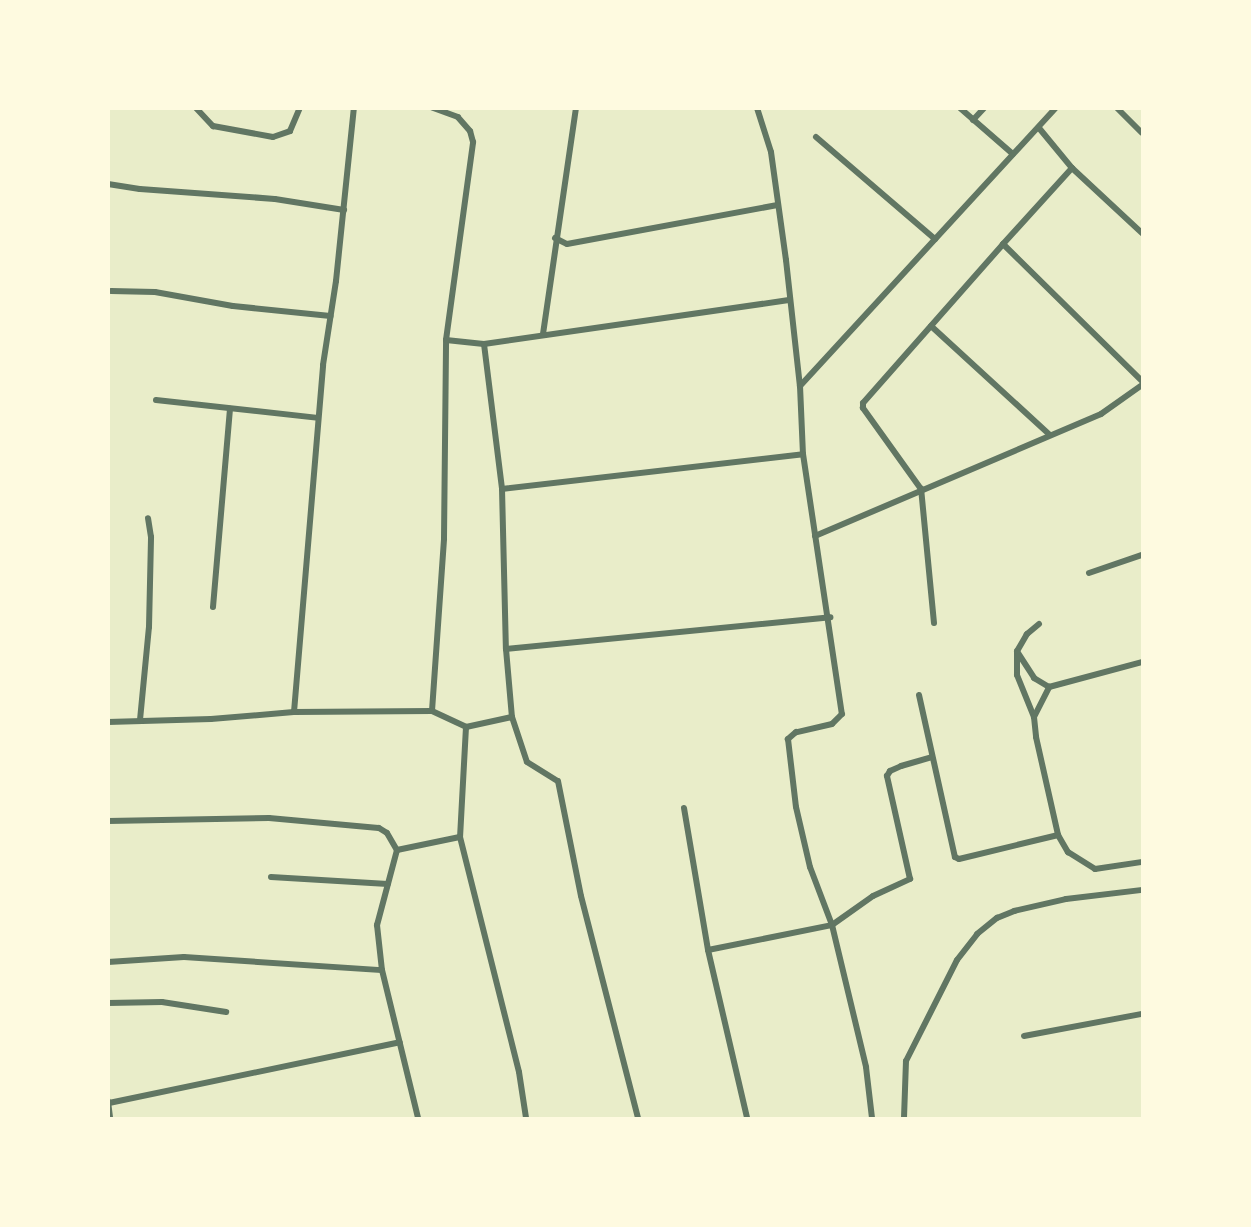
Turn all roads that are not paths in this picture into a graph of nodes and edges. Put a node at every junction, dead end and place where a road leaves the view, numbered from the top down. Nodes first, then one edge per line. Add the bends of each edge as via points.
1 (196, 108) edge
2 (300, 108) edge
3 (354, 108) edge
4 (433, 108) edge
5 (576, 108) edge
6 (757, 108) edge
7 (960, 108) edge
8 (984, 108) edge
9 (1056, 108) edge
10 (1116, 108) edge
11 (973, 120) junction
12 (1039, 128) junction
13 (1143, 134) edge
14 (816, 137) dead end
15 (1013, 154) junction
16 (1072, 168) junction
17 (108, 184) edge
18 (777, 205) junction
19 (344, 210) junction
20 (1143, 233) edge
21 (555, 238) junction
22 (935, 239) junction
23 (1003, 244) junction
24 (111, 291) dead end
25 (789, 300) junction
26 (330, 316) junction
27 (931, 326) junction
28 (543, 334) junction
29 (446, 340) junction
30 (484, 344) junction
31 (1143, 383) edge
32 (800, 386) junction
33 (156, 401) dead end
34 (230, 409) junction
35 (318, 418) junction
36 (1049, 434) junction
37 (803, 454) junction
38 (502, 489) junction
39 (921, 489) junction
40 (148, 518) dead end
41 (815, 536) junction
42 (1143, 555) edge
43 (1089, 573) dead end
44 (213, 607) dead end
45 (830, 617) junction
46 (934, 623) dead end
47 (1039, 624) dead end
48 (506, 649) junction
49 (1017, 651) junction
50 (1143, 662) edge
51 (1049, 687) junction
52 (919, 695) dead end
53 (432, 711) junction
54 (294, 712) junction
55 (512, 717) junction
56 (1034, 717) junction
57 (140, 720) junction
58 (108, 722) edge
59 (466, 727) junction
60 (932, 757) junction
61 (684, 808) dead end
62 (108, 821) edge
63 (1058, 835) junction
64 (460, 837) junction
65 (397, 850) junction
66 (1143, 862) edge
67 (271, 877) dead end
68 (388, 884) junction
69 (1143, 890) edge
70 (832, 926) junction
71 (708, 950) junction
72 (108, 961) edge
73 (382, 970) junction
74 (108, 1003) edge
75 (226, 1012) dead end
76 (1143, 1014) edge
77 (1024, 1036) dead end
78 (400, 1042) junction
79 (109, 1102) edge
80 (110, 1118) edge
81 (418, 1118) edge
82 (526, 1118) edge
83 (638, 1118) edge
84 (747, 1118) edge
85 (872, 1118) edge
86 (904, 1118) edge

1 - 2 street via 213,126 273,137 290,131
3 - 19 street
4 - 29 street via 458,117 473,142
5 - 21 street
6 - 18 street via 771,152
7 - 11 street
8 - 11 street
9 - 12 street
10 - 13 street
11 - 15 street
12 - 15 street
12 - 16 street
14 - 22 street
15 - 22 street
16 - 20 street
16 - 23 street
17 - 19 street
18 - 21 street via 567,244
18 - 25 street
19 - 26 street
21 - 28 street
22 - 32 street
23 - 27 street
23 - 31 street
24 - 26 street via 155,292
25 - 28 street
25 - 32 street
26 - 35 street
27 - 36 street
27 - 39 street via 863,403
28 - 30 street
29 - 30 street
29 - 53 street via 444,538
30 - 38 street
31 - 36 street via 1101,414
32 - 37 street
33 - 34 street
34 - 35 street
34 - 44 street
35 - 54 street
36 - 39 street
37 - 38 street
37 - 41 street
38 - 48 street
39 - 41 street
39 - 46 street
40 - 57 street via 149,627
41 - 45 street
42 - 43 street
45 - 48 street
45 - 70 street via 842,714 832,724 796,732 788,739 796,807 810,867
47 - 49 street
48 - 55 street
49 - 51 street via 1040,685
49 - 56 street via 1017,675
50 - 51 street
51 - 56 street
52 - 60 street
53 - 54 street
53 - 59 street
54 - 57 street
55 - 59 street
55 - 83 street via 527,762 558,781 581,896
56 - 63 street
57 - 58 street
59 - 64 street
60 - 63 street via 955,857
60 - 70 street via 901,765 887,776 910,879 873,896
61 - 71 street
62 - 65 street via 269,818 365,827 383,830
63 - 66 street via 1068,852 1095,869
64 - 65 street
64 - 82 street via 519,1072
65 - 68 street
67 - 68 street
68 - 73 street via 377,925
69 - 86 street via 1014,911 977,934 957,960 906,1061
70 - 71 street
70 - 85 street via 866,1067
71 - 84 street
72 - 73 street via 184,957
73 - 78 street
74 - 75 street via 162,1002
76 - 77 street
78 - 79 street
78 - 81 street
79 - 80 street

